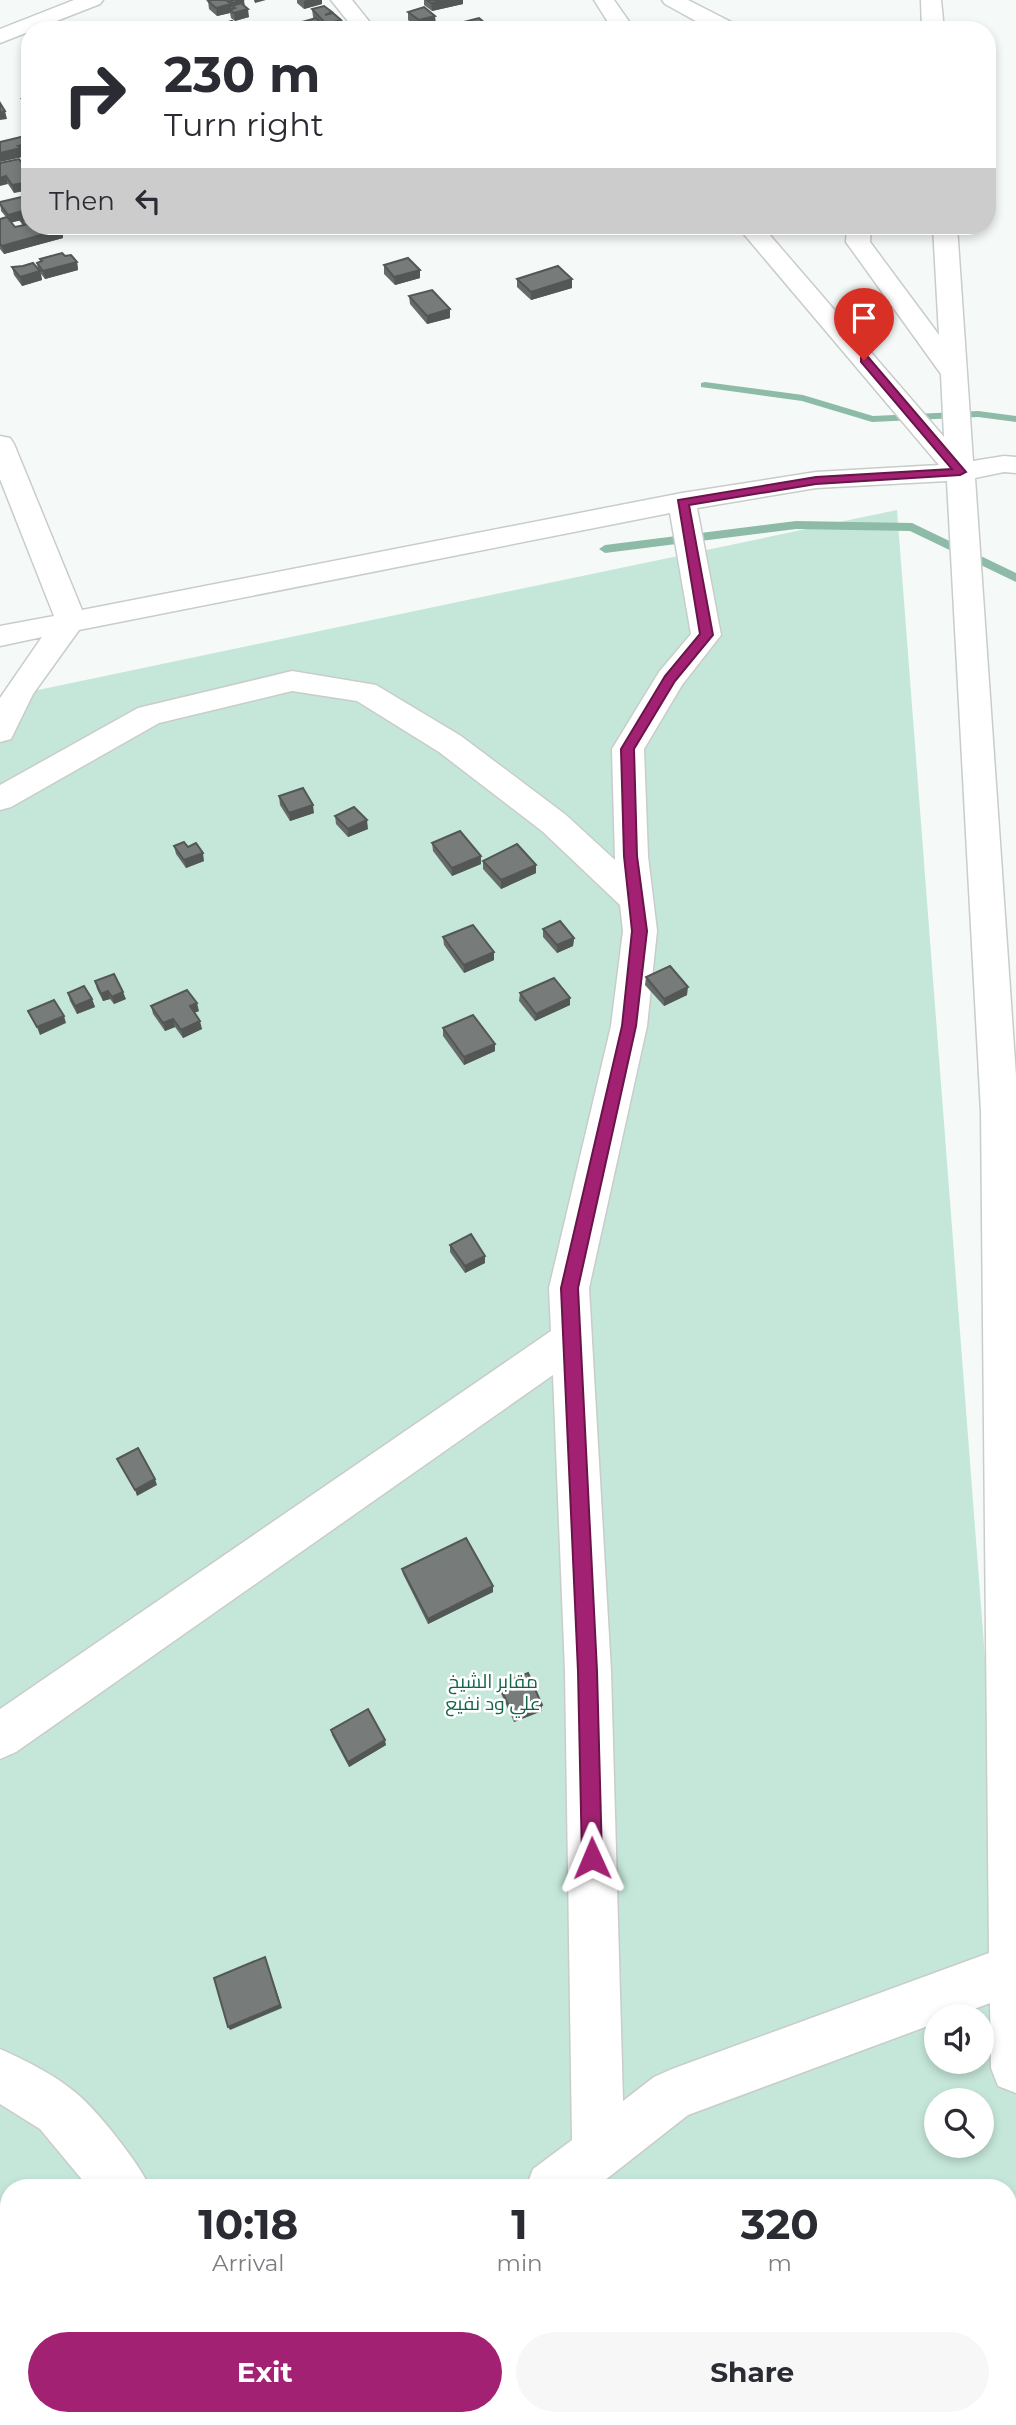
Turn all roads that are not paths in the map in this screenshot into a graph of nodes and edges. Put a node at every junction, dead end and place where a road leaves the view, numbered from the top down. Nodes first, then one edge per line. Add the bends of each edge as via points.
1 (93, 0) edge
2 (341, 0) edge
3 (604, 0) edge
4 (672, 0) edge
5 (931, 0) edge
6 (57, 15) junction
7 (41, 21) edge
8 (67, 21) edge
9 (358, 21) edge
10 (618, 21) edge
11 (712, 21) edge
12 (932, 21) edge
13 (21, 29) edge
14 (0, 37) edge
15 (757, 235) edge
16 (858, 235) edge
17 (946, 235) edge
18 (954, 375) junction
19 (0, 444) edge
20 (1016, 465) edge
21 (960, 472) junction
22 (682, 502) junction
23 (71, 620) junction
24 (0, 636) edge
25 (0, 732) edge
26 (0, 799) edge
27 (636, 900) junction
28 (572, 1340) junction
29 (0, 1736) edge
30 (1014, 1969) junction
31 (1016, 2068) edge
32 (0, 2074) edge
33 (598, 2152) junction
34 (116, 2179) edge
35 (564, 2179) edge

1 - 6 street
2 - 9 street
3 - 10 street
4 - 11 street
5 - 12 street
6 - 7 street
6 - 8 street
13 - 14 street
15 - 21 street
16 - 18 street via 858,242
17 - 18 street
18 - 21 street
19 - 23 street
20 - 21 street
21 - 22 street via 816,480
21 - 30 street via 1000,1112
22 - 23 street
22 - 27 street via 706,635 670,679 628,749
23 - 24 street
23 - 25 street via 19,691
26 - 27 street via 149,715 292,681 365,692 450,744 554,822
27 - 28 street via 639,931 629,1026 569,1288
28 - 29 street
28 - 33 street via 588,1671
30 - 31 street
30 - 33 street via 672,2095
32 - 34 street via 58,2110
33 - 35 street

